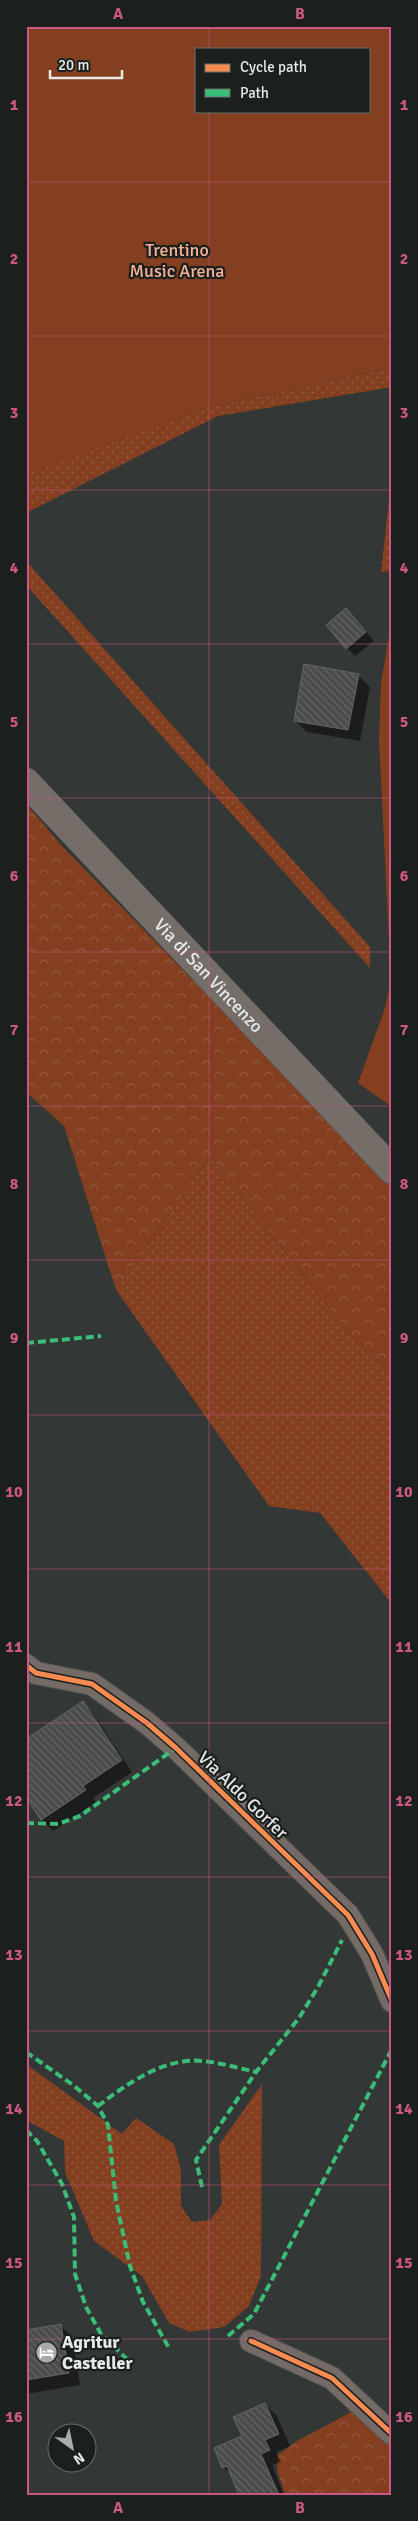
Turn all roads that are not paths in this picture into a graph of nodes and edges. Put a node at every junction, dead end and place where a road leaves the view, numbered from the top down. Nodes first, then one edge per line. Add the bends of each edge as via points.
1 (26, 782) edge
2 (392, 1170) edge
3 (26, 1665) edge
4 (392, 2002) edge
5 (251, 2341) dead end
6 (392, 2434) edge

1 - 2 main road, Via di San Vincenzo
3 - 4 street, Via Aldo Gorfer via 36,1673 92,1684 147,1722 176,1748 348,1915 372,1954
5 - 6 street via 332,2378

